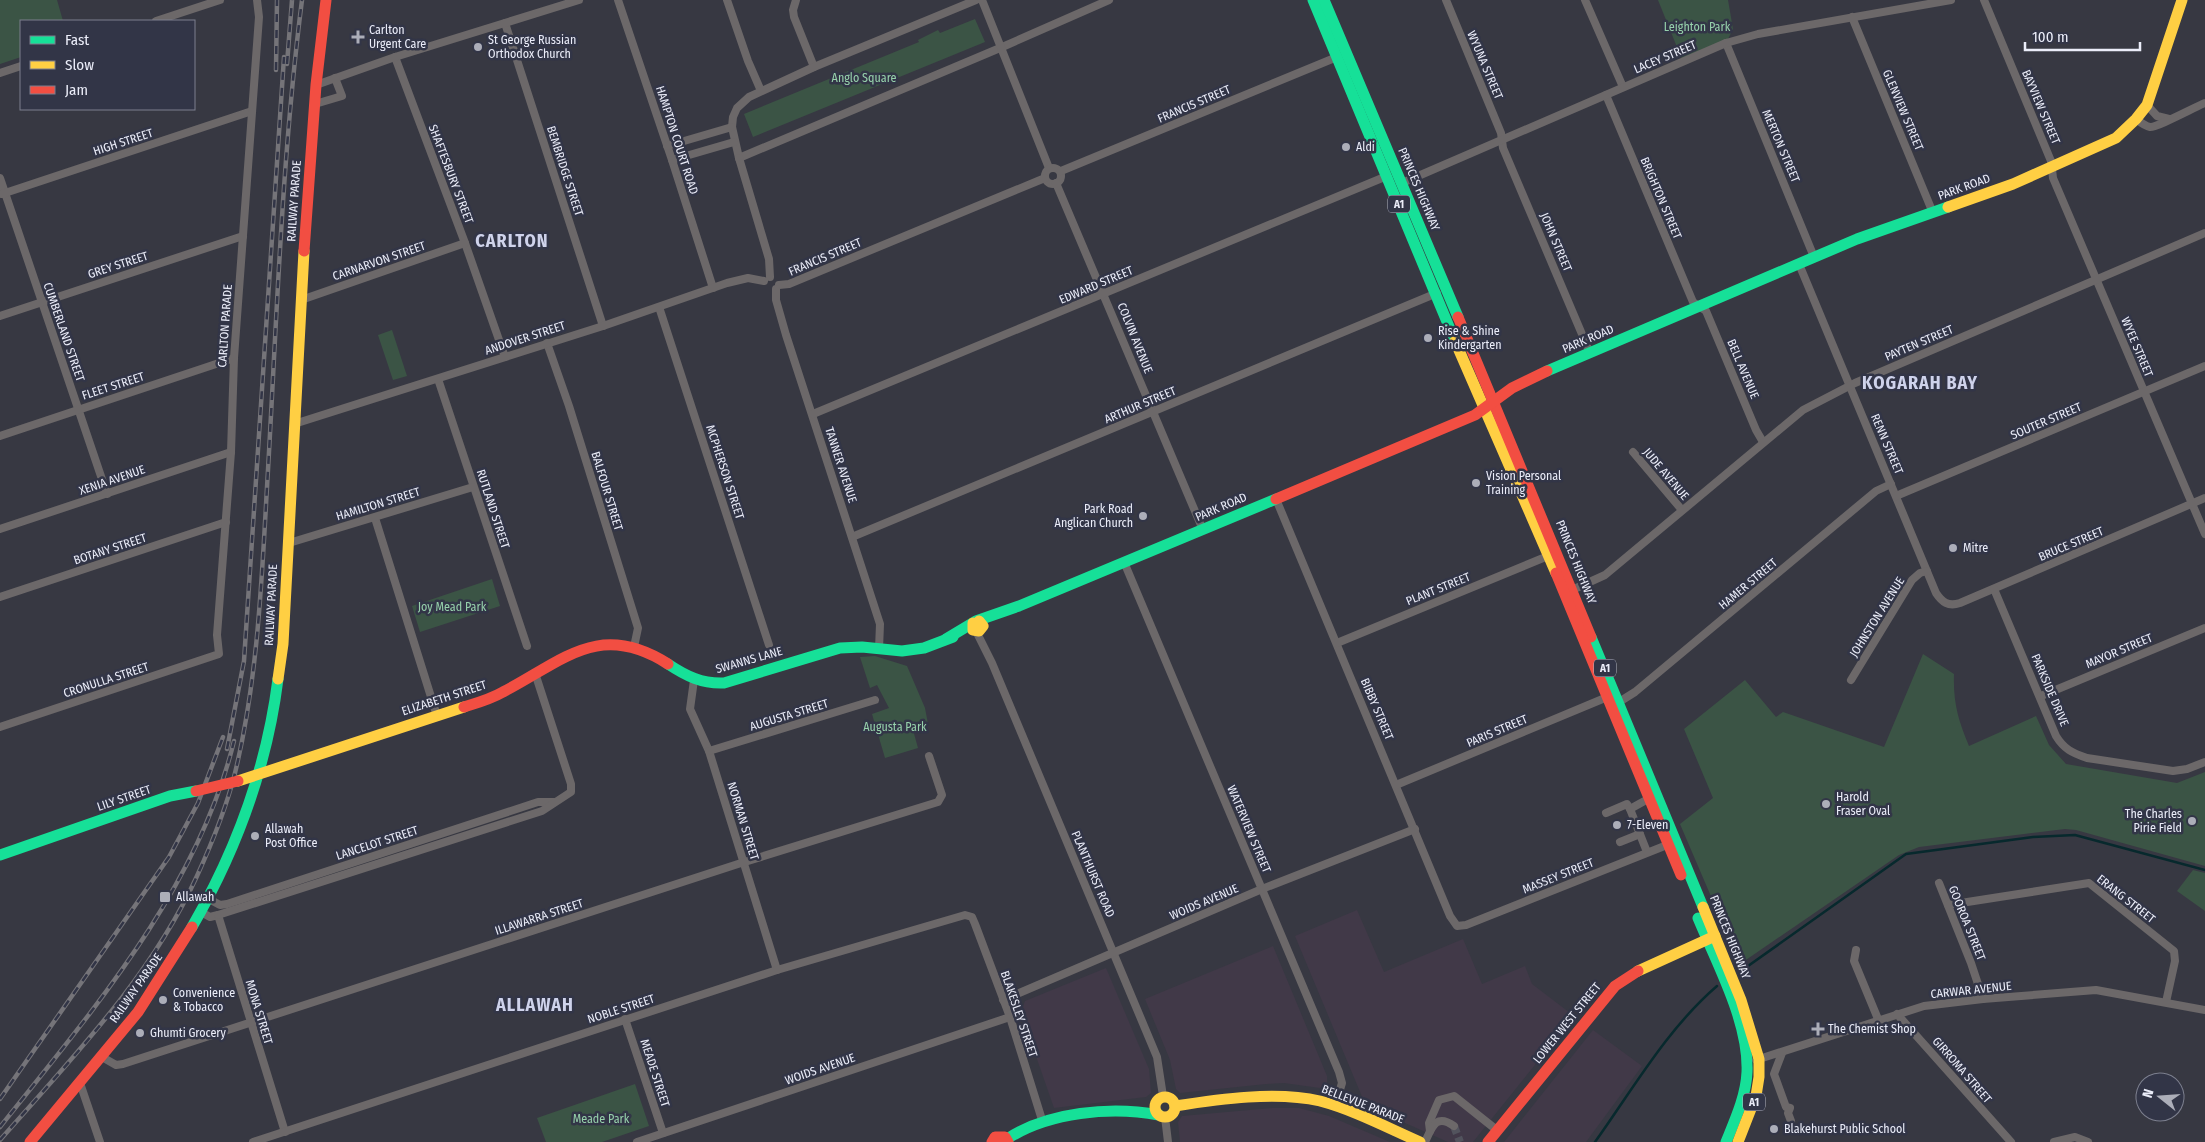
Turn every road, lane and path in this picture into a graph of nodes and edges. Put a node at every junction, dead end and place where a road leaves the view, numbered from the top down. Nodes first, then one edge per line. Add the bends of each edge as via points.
1 (220, 0) edge
2 (257, 0) edge
3 (326, 0) edge
4 (579, 0) edge
5 (618, 0) edge
6 (727, 0) edge
7 (796, 0) edge
8 (976, 0) edge
9 (982, 0) edge
10 (1109, 0) edge
11 (1313, 0) edge
12 (1324, 0) edge
13 (1446, 0) edge
14 (1586, 0) edge
15 (1951, 0) edge
16 (1984, 0) edge
17 (2174, 0) edge
18 (2182, 0) edge
19 (1915, 3) edge
20 (1852, 17) junction
21 (159, 20) edge
22 (505, 22) junction
23 (1726, 43) junction
24 (1000, 48) junction
25 (1336, 56) junction
26 (395, 57) junction
27 (20, 66) edge
28 (814, 67) junction
29 (0, 73) edge
30 (335, 78) junction
31 (316, 85) junction
32 (1623, 87) junction
33 (761, 91) junction
34 (1606, 94) junction
35 (2205, 103) edge
36 (315, 104) junction
37 (2147, 105) junction
38 (252, 111) junction
39 (2136, 119) junction
40 (2168, 119) junction
41 (732, 127) junction
42 (1502, 140) junction
43 (734, 142) junction
44 (667, 146) junction
45 (738, 158) junction
46 (672, 160) junction
47 (2052, 167) junction
48 (1050, 168) junction
49 (1061, 171) junction
50 (1387, 176) junction
51 (0, 178) edge
52 (1045, 178) junction
53 (1402, 183) junction
54 (1056, 184) junction
55 (2, 194) edge
56 (1933, 213) junction
57 (2205, 233) edge
58 (243, 236) junction
59 (465, 243) junction
60 (1814, 257) junction
61 (1799, 264) junction
62 (767, 279) junction
63 (2096, 280) junction
64 (777, 287) junction
65 (713, 288) junction
66 (1104, 293) junction
67 (1437, 293) junction
68 (301, 300) junction
69 (42, 302) junction
70 (658, 307) junction
71 (1699, 307) junction
72 (0, 316) edge
73 (603, 326) junction
74 (547, 343) junction
75 (1590, 353) junction
76 (505, 357) junction
77 (234, 358) junction
78 (2205, 366) edge
79 (438, 378) junction
80 (1850, 386) junction
81 (2144, 393) junction
82 (1494, 401) junction
83 (1484, 409) junction
84 (78, 410) junction
85 (1153, 412) junction
86 (813, 414) junction
87 (294, 424) junction
88 (0, 436) edge
89 (1763, 442) junction
90 (231, 452) junction
91 (1633, 452) dead end
92 (1891, 484) junction
93 (473, 486) junction
94 (107, 494) junction
95 (1896, 496) junction
96 (2205, 498) edge
97 (1276, 499) junction
98 (2192, 504) junction
99 (1682, 510) junction
100 (375, 518) junction
101 (226, 522) junction
102 (0, 529) edge
103 (1203, 530) junction
104 (2205, 534) edge
105 (852, 537) junction
106 (289, 543) junction
107 (1548, 556) junction
108 (1124, 562) junction
109 (1927, 571) junction
110 (1994, 589) junction
111 (1572, 590) junction
112 (0, 597) edge
113 (1944, 602) joint
114 (978, 627) junction
115 (2205, 628) edge
116 (1337, 643) junction
117 (768, 645) dead end
118 (526, 646) dead end
119 (634, 647) junction
120 (879, 649) junction
121 (219, 654) joint
122 (535, 673) junction
123 (694, 680) junction
124 (1851, 680) dead end
125 (2041, 696) junction
126 (1606, 698) junction
127 (875, 700) dead end
128 (1619, 702) junction
129 (437, 716) junction
130 (0, 727) edge
131 (709, 751) junction
132 (930, 756) dead end
133 (2205, 762) edge
134 (258, 775) junction
135 (1396, 785) junction
136 (1648, 799) junction
137 (554, 802) junction
138 (1630, 809) junction
139 (1606, 814) dead end
140 (1414, 829) junction
141 (1640, 834) junction
142 (1620, 842) dead end
143 (1666, 845) junction
144 (1647, 852) junction
145 (0, 855) edge
146 (744, 862) junction
147 (1939, 883) dead end
148 (1262, 889) junction
149 (209, 899) junction
150 (220, 905) junction
151 (1948, 905) junction
152 (201, 912) junction
153 (218, 915) junction
154 (968, 915) joint
155 (1458, 927) joint
156 (1711, 938) junction
157 (1856, 950) dead end
158 (1114, 952) junction
159 (777, 970) junction
160 (1984, 999) junction
161 (1003, 1000) junction
162 (2166, 1002) junction
163 (2205, 1010) edge
164 (1897, 1014) junction
165 (1010, 1016) junction
166 (625, 1019) junction
167 (1878, 1020) junction
168 (250, 1022) junction
169 (1782, 1053) junction
170 (102, 1057) junction
171 (1759, 1060) junction
172 (1747, 1062) junction
173 (80, 1083) junction
174 (1160, 1099) junction
175 (1175, 1106) junction
176 (1335, 1106) junction
177 (1126, 1112) junction
178 (1162, 1116) junction
179 (1791, 1121) dead end
180 (1043, 1123) junction
181 (1454, 1126) dead end
182 (1498, 1130) junction
183 (1430, 1131) junction
184 (285, 1132) junction
185 (663, 1133) junction
186 (1008, 1140) edge
187 (1414, 1141) edge
188 (30, 1142) edge
189 (100, 1142) edge
190 (254, 1142) edge
191 (637, 1142) edge
192 (992, 1142) edge
193 (1168, 1142) edge
194 (1425, 1142) edge
195 (1488, 1142) edge
196 (1726, 1142) edge
197 (1738, 1142) edge
198 (2011, 1142) edge
199 (2054, 1142) edge
200 (2088, 1142) edge

1 - 21 street
2 - 38 street, CARLTON PARADE via 259,17
3 - 31 main road, RAILWAY PARADE
4 - 22 street
5 - 44 street, HAMPTON COURT ROAD
6 - 33 street
7 - 28 street via 792,10
8 - 28 street
9 - 24 street
10 - 24 street
11 - 25 main road, PRINCES HIGHWAY / A1
12 - 53 main road, PRINCES HIGHWAY / A1
13 - 42 street, WYUNA STREET
14 - 32 street
15 - 19 street, LACEY STREET
16 - 47 street, BAYVIEW STREET
17 - 39 main road
18 - 37 main road, PARK ROAD
19 - 20 street, LACEY STREET
20 - 23 street, LACEY STREET
20 - 56 street, GLENVIEW STREET
22 - 26 street
22 - 73 street, BEMBRIDGE STREET
23 - 32 street, LACEY STREET
23 - 60 street, MERTON STREET
24 - 45 street
24 - 48 street
25 - 49 street, FRANCIS STREET
25 - 50 main road, PRINCES HIGHWAY / A1
26 - 30 street
26 - 59 street, SHAFTESBURY STREET
27 - 29 street
28 - 33 street
30 - 31 street
30 - 36 street via 342,96
31 - 36 main road, RAILWAY PARADE
32 - 34 street, LACEY STREET
33 - 41 street via 737,108
34 - 42 street, LACEY STREET
34 - 71 street, BRIGHTON STREET via 1693,302
35 - 40 street
36 - 68 main road, RAILWAY PARADE
37 - 39 main road, PARK ROAD
37 - 40 street via 2157,116
38 - 55 street, HIGH STREET
38 - 58 street, CARLTON PARADE
39 - 40 street via 2148,127 2155,127
39 - 47 main road, PARK ROAD via 2116,138
41 - 43 street
41 - 44 street
42 - 53 street, LACEY STREET
42 - 75 street, JOHN STREET
43 - 45 street
43 - 46 street
44 - 46 street, HAMPTON COURT ROAD
45 - 62 street via 769,259
46 - 65 street, HAMPTON COURT ROAD
47 - 56 main road, PARK ROAD
47 - 63 street, WYEE STREET via 2053,178
48 - 49 street
48 - 52 street
49 - 54 street via 1062,177
50 - 66 street, EDWARD STREET
50 - 67 main road, PRINCES HIGHWAY / A1
51 - 55 street, CUMBERLAND STREET
52 - 54 street via 1048,183
52 - 64 street, FRANCIS STREET
53 - 82 main road, PRINCES HIGHWAY / A1
54 - 66 street, COLVIN AVENUE
55 - 69 street, CUMBERLAND STREET
56 - 60 main road, PARK ROAD
57 - 63 street, PAYTEN STREET
58 - 69 street, GREY STREET
58 - 77 street, CARLTON PARADE
59 - 68 street, CARNARVON STREET
59 - 76 street, SHAFTESBURY STREET
60 - 61 main road, PARK ROAD
61 - 71 main road, PARK ROAD
61 - 80 street, RENN STREET
62 - 64 street via 766,287
62 - 65 street, ANDOVER STREET via 748,278
63 - 80 street, PAYTEN STREET
63 - 81 street, WYEE STREET
64 - 86 street, TANNER AVENUE via 776,300
65 - 70 street, ANDOVER STREET
66 - 85 street, COLVIN AVENUE
66 - 86 street, EDWARD STREET
67 - 83 main road, PRINCES HIGHWAY / A1
67 - 85 street, ARTHUR STREET
68 - 87 main road, RAILWAY PARADE
69 - 72 street, GREY STREET
69 - 84 street, CUMBERLAND STREET
70 - 73 street, ANDOVER STREET
70 - 117 street, MCPHERSON STREET
71 - 75 main road, PARK ROAD
71 - 89 street, BELL AVENUE via 1706,311
73 - 74 street, ANDOVER STREET
74 - 76 street, ANDOVER STREET
74 - 119 street, BALFOUR STREET via 638,628
75 - 82 main road, PARK ROAD via 1524,381
76 - 79 street, ANDOVER STREET
77 - 84 street, FLEET STREET
77 - 90 street, CARLTON PARADE
78 - 81 street, SOUTER STREET
79 - 87 street, ANDOVER STREET
79 - 93 street, RUTLAND STREET
80 - 89 street, PAYTEN STREET via 1803,410
80 - 92 street, RENN STREET
81 - 95 street, SOUTER STREET
81 - 98 street, WYEE STREET
82 - 83 main road, PARK ROAD
82 - 111 main road, PRINCES HIGHWAY / A1
83 - 97 main road, PARK ROAD
83 - 107 main road, PRINCES HIGHWAY / A1
84 - 88 street, FLEET STREET
84 - 94 street, CUMBERLAND STREET
85 - 103 street, COLVIN AVENUE
85 - 105 street, ARTHUR STREET
86 - 105 street, TANNER AVENUE
87 - 106 main road, RAILWAY PARADE
89 - 99 street, PAYTEN STREET
90 - 94 street, XENIA AVENUE
90 - 101 street, CARLTON PARADE
91 - 99 street, JUDE AVENUE
92 - 95 street, RENN STREET
92 - 128 street, HAMER STREET via 1876,492
93 - 100 street, HAMILTON STREET
93 - 118 street, RUTLAND STREET
94 - 102 street, XENIA AVENUE
95 - 109 street, RENN STREET
96 - 98 street, BRUCE STREET
97 - 103 main road, PARK ROAD
97 - 116 street, BIBBY STREET
98 - 104 street, WYEE STREET
98 - 110 street, BRUCE STREET
99 - 111 street, PAYTEN STREET via 1605,575
100 - 106 street, HAMILTON STREET
100 - 129 street
101 - 112 street, BOTANY STREET
101 - 121 street, CARLTON PARADE via 216,636
103 - 108 main road, PARK ROAD
105 - 120 street, TANNER AVENUE via 880,624
106 - 134 main road, RAILWAY PARADE via 279,680 272,724
107 - 116 street, PLANT STREET
107 - 126 main road, PRINCES HIGHWAY / A1
108 - 114 main road, PARK ROAD via 1019,606
108 - 148 street, WATERVIEW STREET
109 - 113 street, RENN STREET via 1936,593
109 - 124 street, JOHNSTON AVENUE via 1912,580
110 - 113 street, BRUCE STREET via 1955,604
110 - 125 street, PARKSIDE DRIVE
111 - 128 main road, PRINCES HIGHWAY / A1
114 - 120 main road, PARK ROAD via 915,650
114 - 158 street, PLANTHURST ROAD
115 - 125 street, MAYOR STREET
116 - 135 street, BIBBY STREET
119 - 122 main road, ELIZABETH STREET via 600,647 558,659
119 - 123 main road, SWANNS LANE
120 - 123 main road, SWANNS LANE via 840,648 719,684
121 - 130 street, CRONULLA STREET
122 - 129 main road, ELIZABETH STREET via 504,693
122 - 137 street, LANCELOT STREET via 571,784 571,792
123 - 131 street, NORMAN STREET via 690,708
125 - 133 street, PARKSIDE DRIVE via 2056,736 2074,754 2173,771
126 - 135 street, PARIS STREET
126 - 136 main road, PRINCES HIGHWAY / A1
127 - 131 street, AUGUSTA STREET
128 - 156 main road, PRINCES HIGHWAY / A1
129 - 134 main road, ELIZABETH STREET
131 - 146 street, NORMAN STREET
132 - 146 street, ILLAWARRA STREET via 942,795 938,802
134 - 145 main road, LILY STREET, bridge via 170,796
134 - 149 main road, RAILWAY PARADE via 240,831
135 - 140 street, BIBBY STREET
136 - 138 street
136 - 143 main road, PRINCES HIGHWAY / A1
137 - 150 street, LANCELOT STREET via 538,802
137 - 153 street, LANCELOT STREET via 542,811
138 - 139 street via 1627,804
138 - 141 street
140 - 148 street, WOIDS AVENUE
140 - 155 street, BIBBY STREET via 1450,916
141 - 142 street
141 - 144 street
143 - 144 street, MASSEY STREET
143 - 156 main road, PRINCES HIGHWAY / A1
144 - 155 street, MASSEY STREET
146 - 159 street, NORMAN STREET
146 - 168 street, ILLAWARRA STREET
147 - 151 street, GOOROA STREET
148 - 158 street, WOIDS AVENUE
148 - 176 street, WATERVIEW STREET via 1339,1072 1342,1083
149 - 150 street
149 - 152 main road, RAILWAY PARADE
150 - 153 street
151 - 160 street, GOOROA STREET
151 - 162 street, ERANG STREET via 2089,883 2174,952
152 - 153 street via 210,917
152 - 170 main road, RAILWAY PARADE via 151,993
153 - 168 street, MONA STREET
154 - 159 street, NOBLE STREET
154 - 161 street, BLAKESLEY STREET via 976,924
156 - 171 main road, PRINCES HIGHWAY / A1 via 1741,1000
156 - 172 main road, PRINCES HIGHWAY / A1 via 1738,1022
156 - 182 main road, LOWER WEST STREET via 1634,972 1615,986
157 - 167 street via 1854,961
158 - 161 street, WOIDS AVENUE
158 - 174 street, PLANTHURST ROAD via 1158,1056
159 - 166 street, NOBLE STREET
160 - 162 street, CARWAR AVENUE via 2096,990
160 - 164 street, CARWAR AVENUE via 1929,1005
161 - 165 street, BLAKESLEY STREET
162 - 163 street, CARWAR AVENUE
164 - 167 street, CARWAR AVENUE
164 - 198 street, GIRROMA STREET
165 - 180 street, BLAKESLEY STREET
165 - 185 street, WOIDS AVENUE
166 - 184 street, NOBLE STREET
166 - 185 street, MEADE STREET
167 - 169 street, CARWAR AVENUE
168 - 170 street, ILLAWARRA STREET via 123,1064
168 - 184 street, MONA STREET
169 - 171 street, CARWAR AVENUE
169 - 179 street via 1774,1074 1786,1107 1790,1108
170 - 173 main road, RAILWAY PARADE
171 - 172 street, CARWAR AVENUE
171 - 197 main road, PRINCES HIGHWAY / A1 via 1756,1094
172 - 196 main road, PRINCES HIGHWAY / A1 via 1744,1092
173 - 188 main road, RAILWAY PARADE
173 - 189 street
174 - 175 main road via 1172,1099
174 - 177 main road
174 - 178 main road via 1155,1108
175 - 176 main road, BELLEVUE PARADE via 1277,1095
175 - 178 main road via 1172,1114
176 - 187 main road, BELLEVUE PARADE
177 - 178 main road
177 - 180 main road via 1075,1114
178 - 193 street
180 - 186 main road via 1012,1134
181 - 183 street via 1438,1121
182 - 183 street via 1454,1096 1439,1100 1428,1123
182 - 195 main road, LOWER WEST STREET
183 - 194 street
184 - 190 street, NOBLE STREET
185 - 191 street, WOIDS AVENUE
186 - 192 main road via 1000,1135
199 - 200 street via 2075,1137

